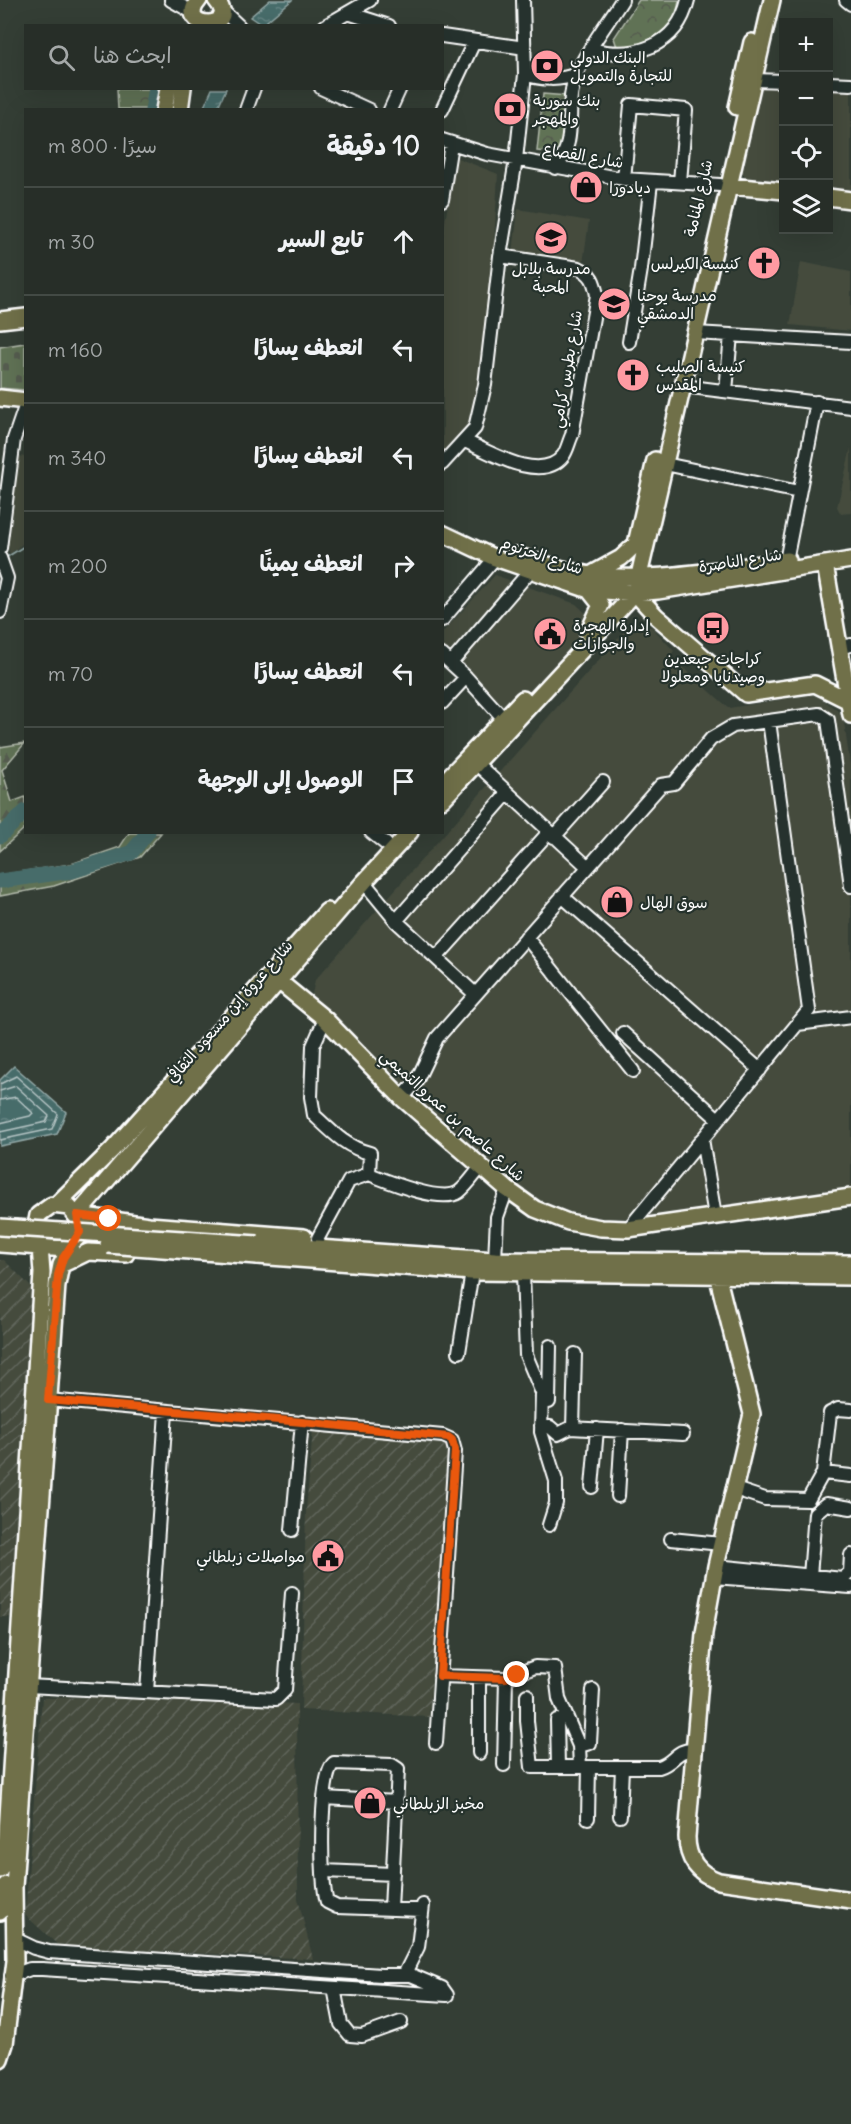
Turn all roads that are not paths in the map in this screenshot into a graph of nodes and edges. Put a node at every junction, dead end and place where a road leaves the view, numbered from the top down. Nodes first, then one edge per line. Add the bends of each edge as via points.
1 (171, 0) edge
2 (369, 0) edge
3 (523, 0) edge
4 (622, 0) edge
5 (688, 0) edge
6 (762, 0) edge
7 (772, 0) edge
8 (846, 0) edge
9 (851, 4) edge
10 (348, 12) junction
11 (194, 13) edge
12 (216, 14) edge
13 (366, 23) edge
14 (235, 24) edge
15 (328, 24) edge
16 (444, 36) edge
17 (474, 42) junction
18 (525, 48) junction
19 (591, 49) junction
20 (525, 74) junction
21 (576, 74) junction
22 (754, 80) junction
23 (779, 81) edge
24 (833, 83) edge
25 (851, 84) edge
26 (168, 90) edge
27 (183, 90) edge
28 (253, 90) edge
29 (329, 90) edge
30 (399, 90) edge
31 (164, 108) edge
32 (180, 108) edge
33 (247, 108) edge
34 (365, 108) edge
35 (391, 108) edge
36 (443, 108) edge
37 (447, 142) edge
38 (516, 160) junction
39 (555, 168) junction
40 (444, 177) edge
41 (624, 179) junction
42 (651, 182) junction
43 (680, 182) junction
44 (725, 185) junction
45 (751, 187) junction
46 (779, 190) edge
47 (833, 198) edge
48 (851, 200) edge
49 (722, 214) junction
50 (500, 255) junction
51 (24, 317) edge
52 (0, 321) edge
53 (695, 333) junction
54 (731, 335) junction
55 (629, 342) dead end
56 (851, 342) edge
57 (683, 386) junction
58 (726, 391) junction
59 (0, 398) edge
60 (817, 402) junction
61 (24, 403) edge
62 (851, 407) edge
63 (24, 409) edge
64 (465, 441) junction
65 (444, 462) edge
66 (665, 464) junction
67 (799, 492) junction
68 (444, 522) edge
69 (444, 534) edge
70 (643, 545) junction
71 (0, 548) edge
72 (851, 550) edge
73 (0, 558) edge
74 (495, 558) junction
75 (851, 560) edge
76 (786, 561) junction
77 (825, 564) junction
78 (530, 571) junction
79 (675, 573) junction
80 (640, 575) junction
81 (590, 582) junction
82 (635, 593) junction
83 (0, 612) edge
84 (613, 615) junction
85 (656, 616) junction
86 (444, 618) edge
87 (846, 646) edge
88 (447, 659) edge
89 (466, 676) junction
90 (444, 701) edge
91 (850, 708) edge
92 (504, 719) junction
93 (769, 721) junction
94 (478, 765) junction
95 (444, 782) edge
96 (603, 782) dead end
97 (507, 794) junction
98 (444, 798) edge
99 (373, 834) edge
100 (395, 834) edge
101 (408, 834) edge
102 (551, 835) junction
103 (386, 844) junction
104 (588, 867) junction
105 (364, 882) junction
106 (851, 886) edge
107 (562, 896) junction
108 (396, 921) junction
109 (526, 937) junction
110 (436, 958) junction
111 (275, 978) junction
112 (475, 994) junction
113 (851, 1017) edge
114 (325, 1019) junction
115 (798, 1024) junction
116 (622, 1033) dead end
117 (760, 1070) junction
118 (633, 1071) dead end
119 (402, 1098) junction
120 (718, 1119) junction
121 (702, 1139) junction
122 (481, 1167) junction
123 (369, 1174) junction
124 (507, 1189) junction
125 (94, 1196) junction
126 (851, 1197) edge
127 (57, 1204) junction
128 (77, 1215) junction
129 (715, 1216) junction
130 (109, 1219) junction
131 (0, 1227) edge
132 (628, 1229) junction
133 (0, 1236) edge
134 (318, 1238) junction
135 (0, 1244) edge
136 (71, 1246) junction
137 (40, 1247) junction
138 (258, 1250) junction
139 (398, 1252) junction
140 (495, 1260) junction
141 (851, 1263) edge
142 (61, 1265) junction
143 (422, 1267) junction
144 (472, 1272) junction
145 (523, 1273) junction
146 (717, 1275) junction
147 (851, 1277) edge
148 (550, 1346) dead end
149 (459, 1352) dead end
150 (575, 1354) dead end
151 (48, 1404) junction
152 (851, 1410) edge
153 (166, 1412) junction
154 (302, 1422) junction
155 (545, 1426) junction
156 (573, 1428) junction
157 (597, 1429) junction
158 (622, 1430) junction
159 (683, 1434) dead end
160 (823, 1473) junction
161 (851, 1476) edge
162 (592, 1487) dead end
163 (735, 1489) junction
164 (618, 1496) dead end
165 (851, 1508) edge
166 (549, 1525) dead end
167 (292, 1530) dead end
168 (671, 1539) dead end
169 (721, 1544) junction
170 (851, 1555) edge
171 (714, 1572) junction
172 (810, 1576) junction
173 (851, 1587) edge
174 (292, 1593) dead end
175 (440, 1676) junction
176 (479, 1678) junction
177 (506, 1678) junction
178 (28, 1686) junction
179 (593, 1690) dead end
180 (147, 1692) junction
181 (527, 1695) dead end
182 (557, 1720) dead end
183 (436, 1743) dead end
184 (579, 1746) junction
185 (693, 1750) junction
186 (479, 1753) dead end
187 (504, 1765) dead end
188 (558, 1767) junction
189 (585, 1767) junction
190 (622, 1767) junction
191 (324, 1797) junction
192 (397, 1802) junction
193 (620, 1816) dead end
194 (588, 1818) dead end
195 (6, 1849) junction
196 (0, 1870) edge
197 (324, 1871) junction
198 (393, 1874) junction
199 (851, 1900) edge
200 (391, 1909) junction
201 (0, 1912) edge
202 (15, 1939) junction
203 (70, 1953) junction
204 (68, 1971) junction
205 (405, 1973) junction
206 (11, 1976) junction
207 (334, 1988) junction
208 (400, 2022) dead end
209 (0, 2059) edge

1 - 11 street
2 - 10 street
3 - 18 street
4 - 19 street
5 - 19 street via 678,25 654,46 626,53
6 - 44 main road, شارع المنامة
7 - 22 main road, شارع المنامة
8 - 9 street
10 - 13 street
10 - 15 street
11 - 12 main road via 198,20
12 - 14 street
16 - 17 street
17 - 18 street
17 - 36 street
18 - 20 street
19 - 21 street
20 - 21 street via 560,79
20 - 38 street
21 - 39 street via 567,152
22 - 23 street
22 - 44 main road, شارع المنامة
24 - 25 street
26 - 31 main road
27 - 32 main road
28 - 33 street
29 - 34 street
30 - 35 street
37 - 38 street, شارع القصاع
37 - 40 street
38 - 39 street, شارع القصاع
38 - 50 street
39 - 41 street, شارع القصاع
41 - 42 street, شارع القصاع
41 - 43 street via 632,105 686,110
42 - 43 street, شارع القصاع
42 - 55 street
43 - 44 street, شارع القصاع
44 - 45 main road
44 - 49 main road, شارع المنامة
44 - 70 main road, شارع المنامة
45 - 46 main road
45 - 49 main road
47 - 48 main road
49 - 53 main road, شارع المنامة
50 - 64 street via 485,385 474,428
50 - 64 street, شارع بطرس كرامي via 579,268 594,281 597,295 572,435 563,456 549,467 522,467
51 - 52 main road
53 - 54 street
53 - 57 main road, شارع المنامة
54 - 56 street
54 - 58 street
57 - 58 street
57 - 66 main road, شارع المنامة
58 - 60 street
59 - 61 main road
60 - 62 street
60 - 67 street
63 - 71 street via 14,439
64 - 65 street
66 - 67 street
66 - 70 main road, شارع المنامة
67 - 76 street
68 - 81 main road via 499,549
69 - 74 main road, شارع الخرتوم
70 - 79 main road
70 - 80 main road, شارع المنامة
70 - 81 main road
72 - 76 main road, شارع الناصرة
73 - 83 street via 7,578
74 - 78 main road, شارع الخرتوم
74 - 86 street
75 - 77 main road, شارع الناصرة
76 - 79 main road, شارع الناصرة
77 - 82 main road, شارع الناصرة
77 - 87 main road
78 - 81 main road, شارع الخرتوم
78 - 88 street
79 - 80 main road, شارع الناصرة
80 - 81 main road, شارع الناصرة
80 - 82 main road
81 - 82 main road, شارع الخرتوم
81 - 92 main road via 601,605 589,633
82 - 84 main road
82 - 85 main road
84 - 85 main road via 632,610
84 - 94 main road
85 - 91 main road via 746,694 815,684
87 - 91 main road
88 - 89 street
89 - 90 street
89 - 92 street
92 - 95 main road
93 - 104 street via 733,726 711,740 674,783 661,785
93 - 106 street via 819,714 828,720
93 - 115 street via 810,1010
94 - 97 street
94 - 98 main road
96 - 102 street
97 - 102 street
97 - 108 street
99 - 103 street
100 - 103 main road, شارع عروة إبن مسعود الثقافي
101 - 105 main road, شارع عروة إبن مسعود الثقافي
102 - 104 street
102 - 110 street
103 - 111 main road, شارع عروة إبن مسعود الثقافي
104 - 107 street
105 - 108 street
105 - 111 main road, شارع عروة إبن مسعود الثقافي
107 - 109 street
107 - 117 street
108 - 110 street
109 - 112 street
109 - 118 street
110 - 112 street
111 - 114 main road, شارع عاصم بن عمرو التميمي
111 - 125 main road, شارع عروة إبن مسعود الثقافي
111 - 127 main road, شارع عروة إبن مسعود الثقافي
112 - 119 street via 437,1038 416,1082
113 - 115 street
114 - 119 main road, شارع عاصم بن عمرو التميمي
114 - 123 street via 312,1046 314,1116 346,1143 370,1153
115 - 117 street
116 - 120 street
117 - 120 street
119 - 122 main road, شارع عاصم بن عمرو التميمي
120 - 121 street
121 - 129 street
121 - 132 street
122 - 123 street via 453,1194 408,1189
122 - 124 main road, شارع عاصم بن عمرو التميمي
123 - 134 street via 350,1181
124 - 132 main road, شارع عاصم بن عمرو التميمي via 535,1209 568,1222
124 - 140 street via 497,1217
125 - 128 main road, شارع عروة إبن مسعود الثقافي
125 - 130 main road via 98,1210
126 - 129 main road, شارع عاصم بن عمرو التميمي
127 - 128 main road via 69,1207
127 - 137 main road via 42,1210 36,1220
128 - 130 main road
128 - 136 main road via 80,1232
129 - 132 main road, شارع عاصم بن عمرو التميمي
130 - 134 main road
131 - 138 main road, bridge
133 - 138 main road, bridge
134 - 139 main road
135 - 137 main road
136 - 137 main road via 58,1250
136 - 142 main road
137 - 195 main road via 41,1286
138 - 139 main road
138 - 143 main road
139 - 140 main road
140 - 141 main road
142 - 143 main road via 95,1251 345,1270
142 - 151 main road
143 - 144 main road
144 - 145 main road
144 - 149 street
145 - 146 main road
145 - 155 street via 526,1355 542,1393
146 - 147 main road
146 - 163 main road via 752,1414
148 - 155 street
150 - 156 street
151 - 153 street
151 - 178 main road
152 - 160 street via 830,1413
153 - 154 street
153 - 180 street
154 - 167 street
154 - 175 street via 443,1436 455,1445
155 - 156 street via 558,1434
155 - 166 street via 556,1481 556,1503
156 - 157 street
157 - 158 street
157 - 162 street
158 - 159 street
158 - 164 street
160 - 161 street
160 - 163 street via 813,1495 803,1502 765,1499
163 - 169 main road
165 - 172 street via 826,1504 815,1513
168 - 169 street
169 - 171 main road
170 - 172 street via 850,1572 843,1580
171 - 172 street
171 - 173 street
171 - 185 main road via 700,1660
174 - 180 street via 285,1690 279,1698
175 - 176 street
175 - 183 street
176 - 177 street
176 - 186 street
177 - 184 street via 535,1667 555,1668 561,1704
177 - 187 street
178 - 180 street
178 - 202 main road via 14,1887
179 - 184 street via 591,1743
181 - 188 street via 530,1764
182 - 188 street
184 - 189 street
185 - 190 street via 678,1753 663,1766
185 - 199 main road via 687,1845 697,1868 718,1881
188 - 189 street
189 - 190 street
189 - 194 street
190 - 193 street
191 - 192 street
191 - 192 street via 327,1770 334,1763 392,1765 399,1771
191 - 197 street
192 - 198 street
195 - 196 main road
195 - 201 main road via 7,1883
197 - 198 street
197 - 200 street via 326,1899 331,1906
198 - 200 street
200 - 205 street via 423,1908 418,1947
202 - 203 street via 34,1948
202 - 206 main road
203 - 204 street
203 - 205 street via 381,1975
204 - 206 street via 30,1969
204 - 207 street
205 - 207 street via 439,1986 447,1995
206 - 209 main road
207 - 208 street via 341,2024 350,2035 362,2036

